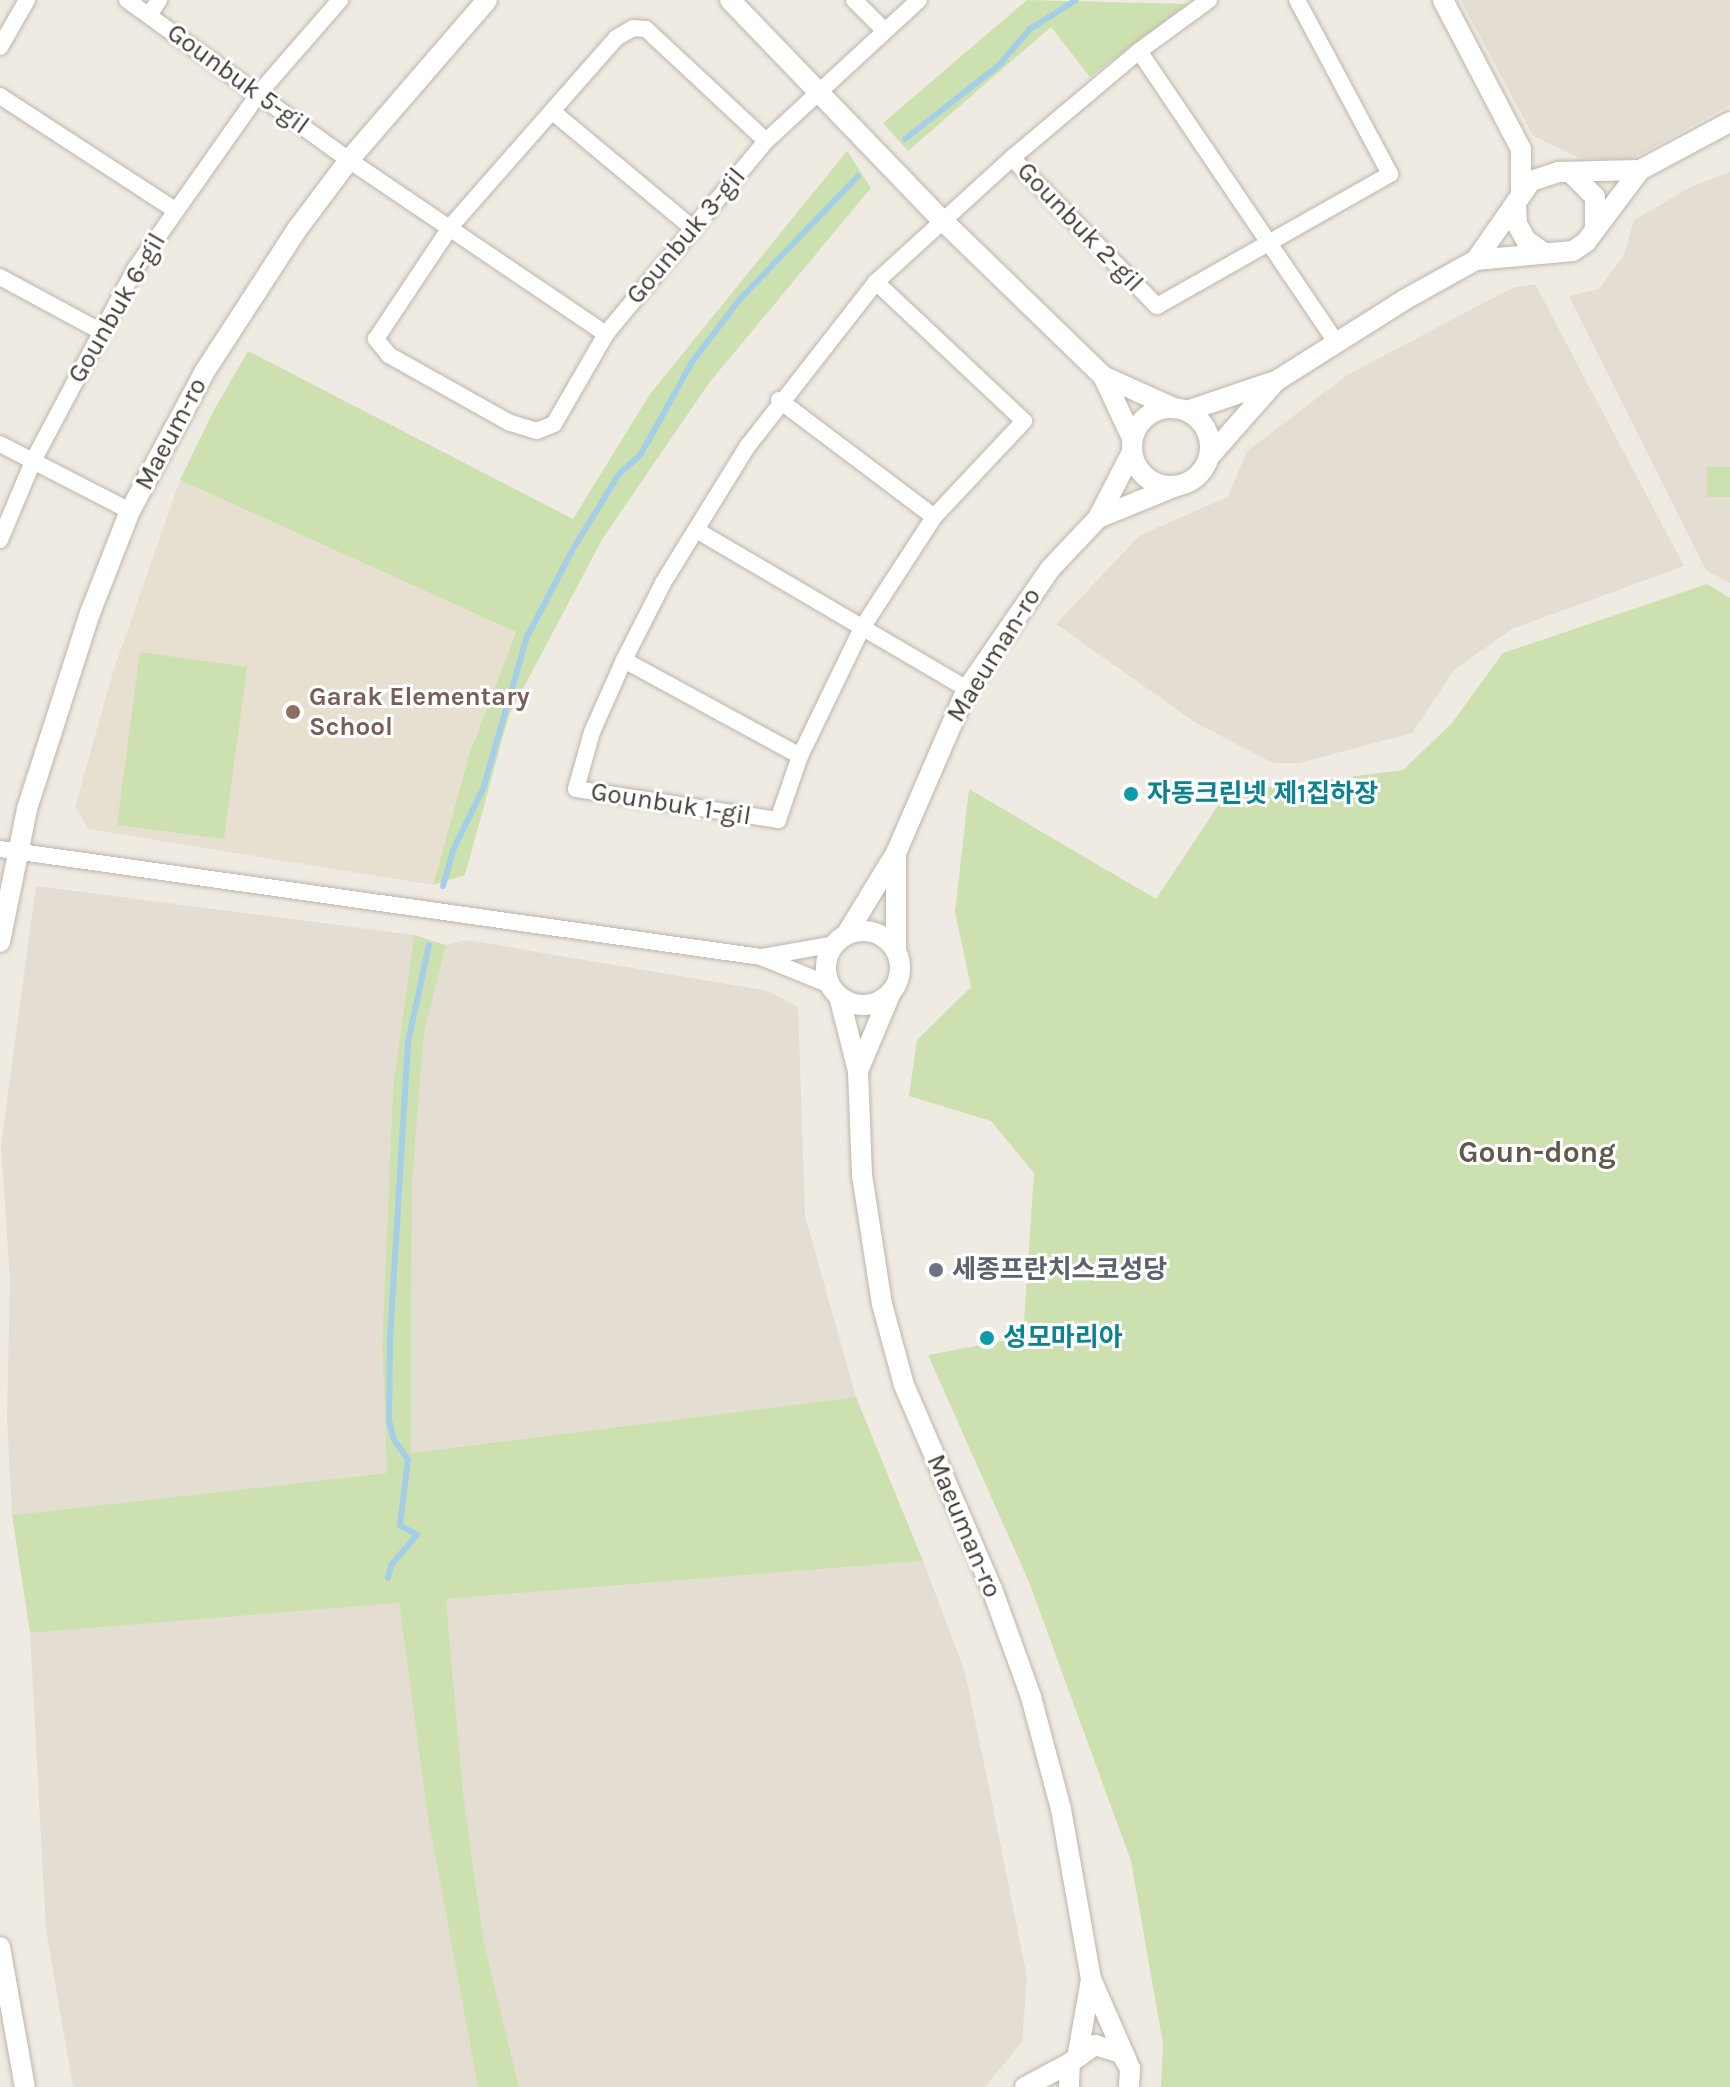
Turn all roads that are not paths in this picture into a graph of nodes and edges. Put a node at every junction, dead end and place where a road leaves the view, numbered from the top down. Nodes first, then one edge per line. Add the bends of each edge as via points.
1 (27, 0) edge
2 (127, 0) edge
3 (159, 0) edge
4 (340, 0) edge
5 (487, 0) edge
6 (730, 0) edge
7 (854, 0) edge
8 (919, 0) edge
9 (1209, 0) edge
10 (1297, 0) edge
11 (1443, 0) edge
12 (149, 15) junction
13 (885, 31) junction
14 (0, 47) edge
15 (1139, 51) junction
16 (260, 92) junction
17 (824, 92) junction
18 (0, 96) edge
19 (553, 112) junction
20 (1730, 122) edge
21 (766, 141) junction
22 (1521, 149) junction
23 (1012, 158) junction
24 (349, 160) junction
25 (1640, 170) junction
26 (1566, 173) junction
27 (1518, 199) junction
28 (175, 210) junction
29 (941, 219) junction
30 (451, 226) junction
31 (690, 226) junction
32 (1595, 228) junction
33 (1272, 242) junction
34 (1541, 251) junction
35 (1476, 260) junction
36 (0, 277) edge
37 (876, 282) junction
38 (100, 331) junction
39 (606, 334) junction
40 (1335, 340) junction
41 (1103, 376) junction
42 (1276, 381) junction
43 (779, 400) junction
44 (1180, 409) junction
45 (0, 444) edge
46 (1132, 445) junction
47 (1209, 457) junction
48 (34, 459) junction
49 (1177, 486) junction
50 (130, 511) junction
51 (934, 517) junction
52 (1098, 518) junction
53 (696, 530) junction
54 (0, 540) edge
55 (862, 628) junction
56 (624, 660) junction
57 (967, 689) junction
58 (800, 756) junction
59 (9, 850) edge
60 (896, 853) junction
61 (840, 940) junction
62 (0, 942) edge
63 (896, 951) junction
64 (761, 957) junction
65 (835, 991) junction
66 (891, 992) junction
67 (858, 1071) junction
68 (0, 1947) edge
69 (1091, 1979) junction
70 (1074, 2058) junction
71 (1127, 2061) junction
72 (25, 2087) edge
73 (1025, 2087) edge
74 (1069, 2087) edge
75 (1129, 2087) edge

1 - 14 street
2 - 12 street, Gounbuk 5-gil
3 - 12 street
4 - 16 street, Gounbuk 6-gil
5 - 24 street, Maeum-ro
6 - 17 street
7 - 13 street
8 - 13 street
9 - 15 street, Gounbuk 2-gil
10 - 33 street, Gounbuk 2-gil via 1390,174
11 - 22 street
12 - 16 street, Gounbuk 5-gil
13 - 17 street
15 - 23 street, Gounbuk 2-gil
15 - 33 street
16 - 24 street, Gounbuk 5-gil
16 - 28 street, Gounbuk 6-gil
17 - 21 street
17 - 29 street
18 - 28 street
19 - 21 street, Gounbuk 3-gil via 616,38 633,28 646,29
19 - 30 street, Gounbuk 3-gil
19 - 31 street
20 - 25 street
21 - 31 street, Gounbuk 3-gil
22 - 26 street
22 - 27 street
23 - 29 street, Gounbuk 2-gil
23 - 33 street, Gounbuk 2-gil via 1157,306
24 - 30 street, Gounbuk 5-gil
24 - 50 street, Maeum-ro via 205,371
25 - 26 street
25 - 32 street
26 - 27 street via 1531,181
26 - 32 street via 1595,197
27 - 34 street via 1526,240
27 - 35 street
28 - 38 street, Gounbuk 6-gil
29 - 37 street, Gounbuk 1-gil
29 - 41 street
30 - 39 street, Gounbuk 5-gil
30 - 39 street, Gounbuk 3-gil via 376,339 389,355 510,423 537,431 554,424
31 - 39 street, Gounbuk 3-gil
32 - 34 street via 1573,251
33 - 40 street
34 - 35 street
35 - 40 street
36 - 38 street
37 - 43 street, Gounbuk 1-gil
37 - 51 street, Gounbuk 1-gil via 1024,421
38 - 48 street, Gounbuk 6-gil
40 - 42 street
41 - 44 street
41 - 46 street
42 - 44 street
42 - 47 street
43 - 51 street
43 - 53 street, Gounbuk 1-gil
44 - 46 street via 1152,412
44 - 47 street via 1204,425
45 - 48 street
46 - 49 street via 1152,481
46 - 52 street
47 - 49 street via 1197,476
48 - 50 street
48 - 54 street, Gounbuk 6-gil
49 - 52 street
50 - 59 street, Maeum-ro
51 - 55 street, Gounbuk 1-gil
52 - 57 street, Maeuman-ro via 1050,569
53 - 55 street
53 - 56 street, Gounbuk 1-gil
55 - 57 street
55 - 58 street, Gounbuk 1-gil
56 - 58 street
56 - 58 street, Gounbuk 1-gil via 592,732 576,789 778,820
57 - 60 street, Maeuman-ro
59 - 62 street, Maeum-ro
59 - 64 street
60 - 61 street, Maeuman-ro
60 - 63 street
61 - 63 street via 869,932
61 - 64 street
61 - 65 street via 827,964
63 - 66 street via 900,972
64 - 65 street
65 - 66 street via 872,1004
65 - 67 street
66 - 67 street
67 - 69 street, Maeuman-ro via 862,1175 882,1304 904,1385 992,1589 1031,1697 1061,1809
68 - 72 street
69 - 70 street
69 - 71 street
70 - 71 street via 1104,2045
70 - 73 street
70 - 74 street
71 - 75 street

